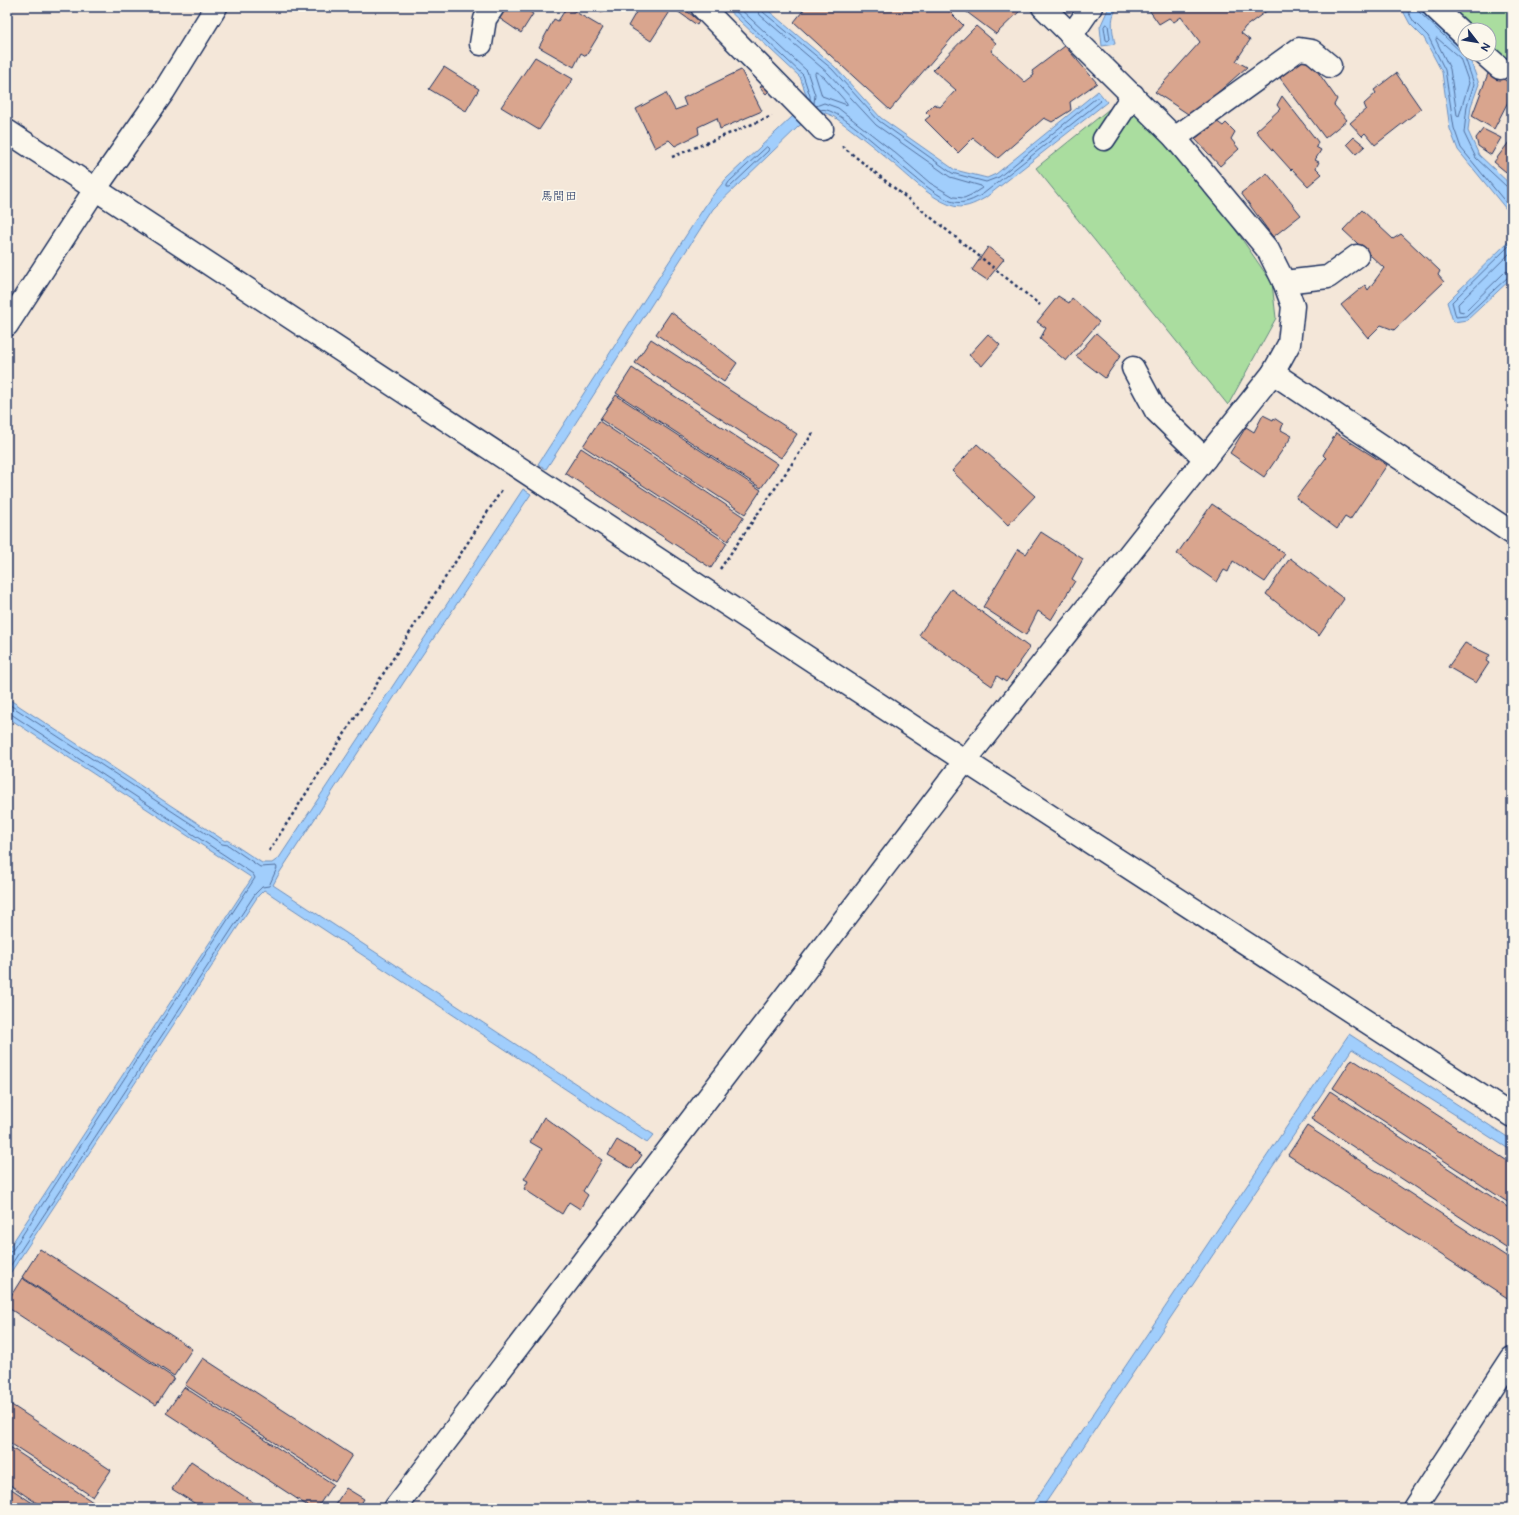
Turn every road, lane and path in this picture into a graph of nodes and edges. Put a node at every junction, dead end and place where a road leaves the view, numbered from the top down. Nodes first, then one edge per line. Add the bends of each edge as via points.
1 (216, 7) edge
2 (493, 7) edge
3 (702, 7) edge
4 (1043, 7) edge
5 (1092, 7) edge
6 (1434, 7) edge
7 (1457, 29) edge
8 (1071, 36) junction
9 (481, 44) dead end
10 (1330, 66) dead end
11 (1134, 96) junction
12 (798, 105) junction
13 (822, 129) joint
14 (7, 131) edge
15 (1104, 138) dead end
16 (1175, 138) junction
17 (672, 157) dead end
18 (96, 188) junction
19 (1357, 256) dead end
20 (1284, 282) junction
21 (1040, 305) dead end
22 (7, 325) edge
23 (1133, 368) dead end
24 (1273, 373) junction
25 (814, 433) dead end
26 (1205, 459) junction
27 (518, 466) junction
28 (1512, 533) edge
29 (706, 590) junction
30 (965, 761) junction
31 (268, 850) dead end
32 (1512, 1116) edge
33 (1512, 1358) edge
34 (395, 1508) edge
35 (1414, 1508) edge

1 - 18 street via 164,92
2 - 9 street via 485,19
3 - 12 street
4 - 8 street
5 - 8 street
6 - 7 street
8 - 11 street
10 - 16 street via 1312,51 1299,49
11 - 15 street
11 - 16 street
12 - 13 street
12 - 17 path
13 - 21 path
14 - 18 street
16 - 20 street via 1268,250
18 - 22 street
18 - 27 street
19 - 20 street via 1328,277
20 - 24 street via 1293,306 1289,344
23 - 26 street via 1156,411
24 - 26 street
24 - 28 street
25 - 29 path
26 - 30 street
27 - 29 street
27 - 31 path
29 - 30 street
30 - 32 street
30 - 34 street
33 - 35 street

